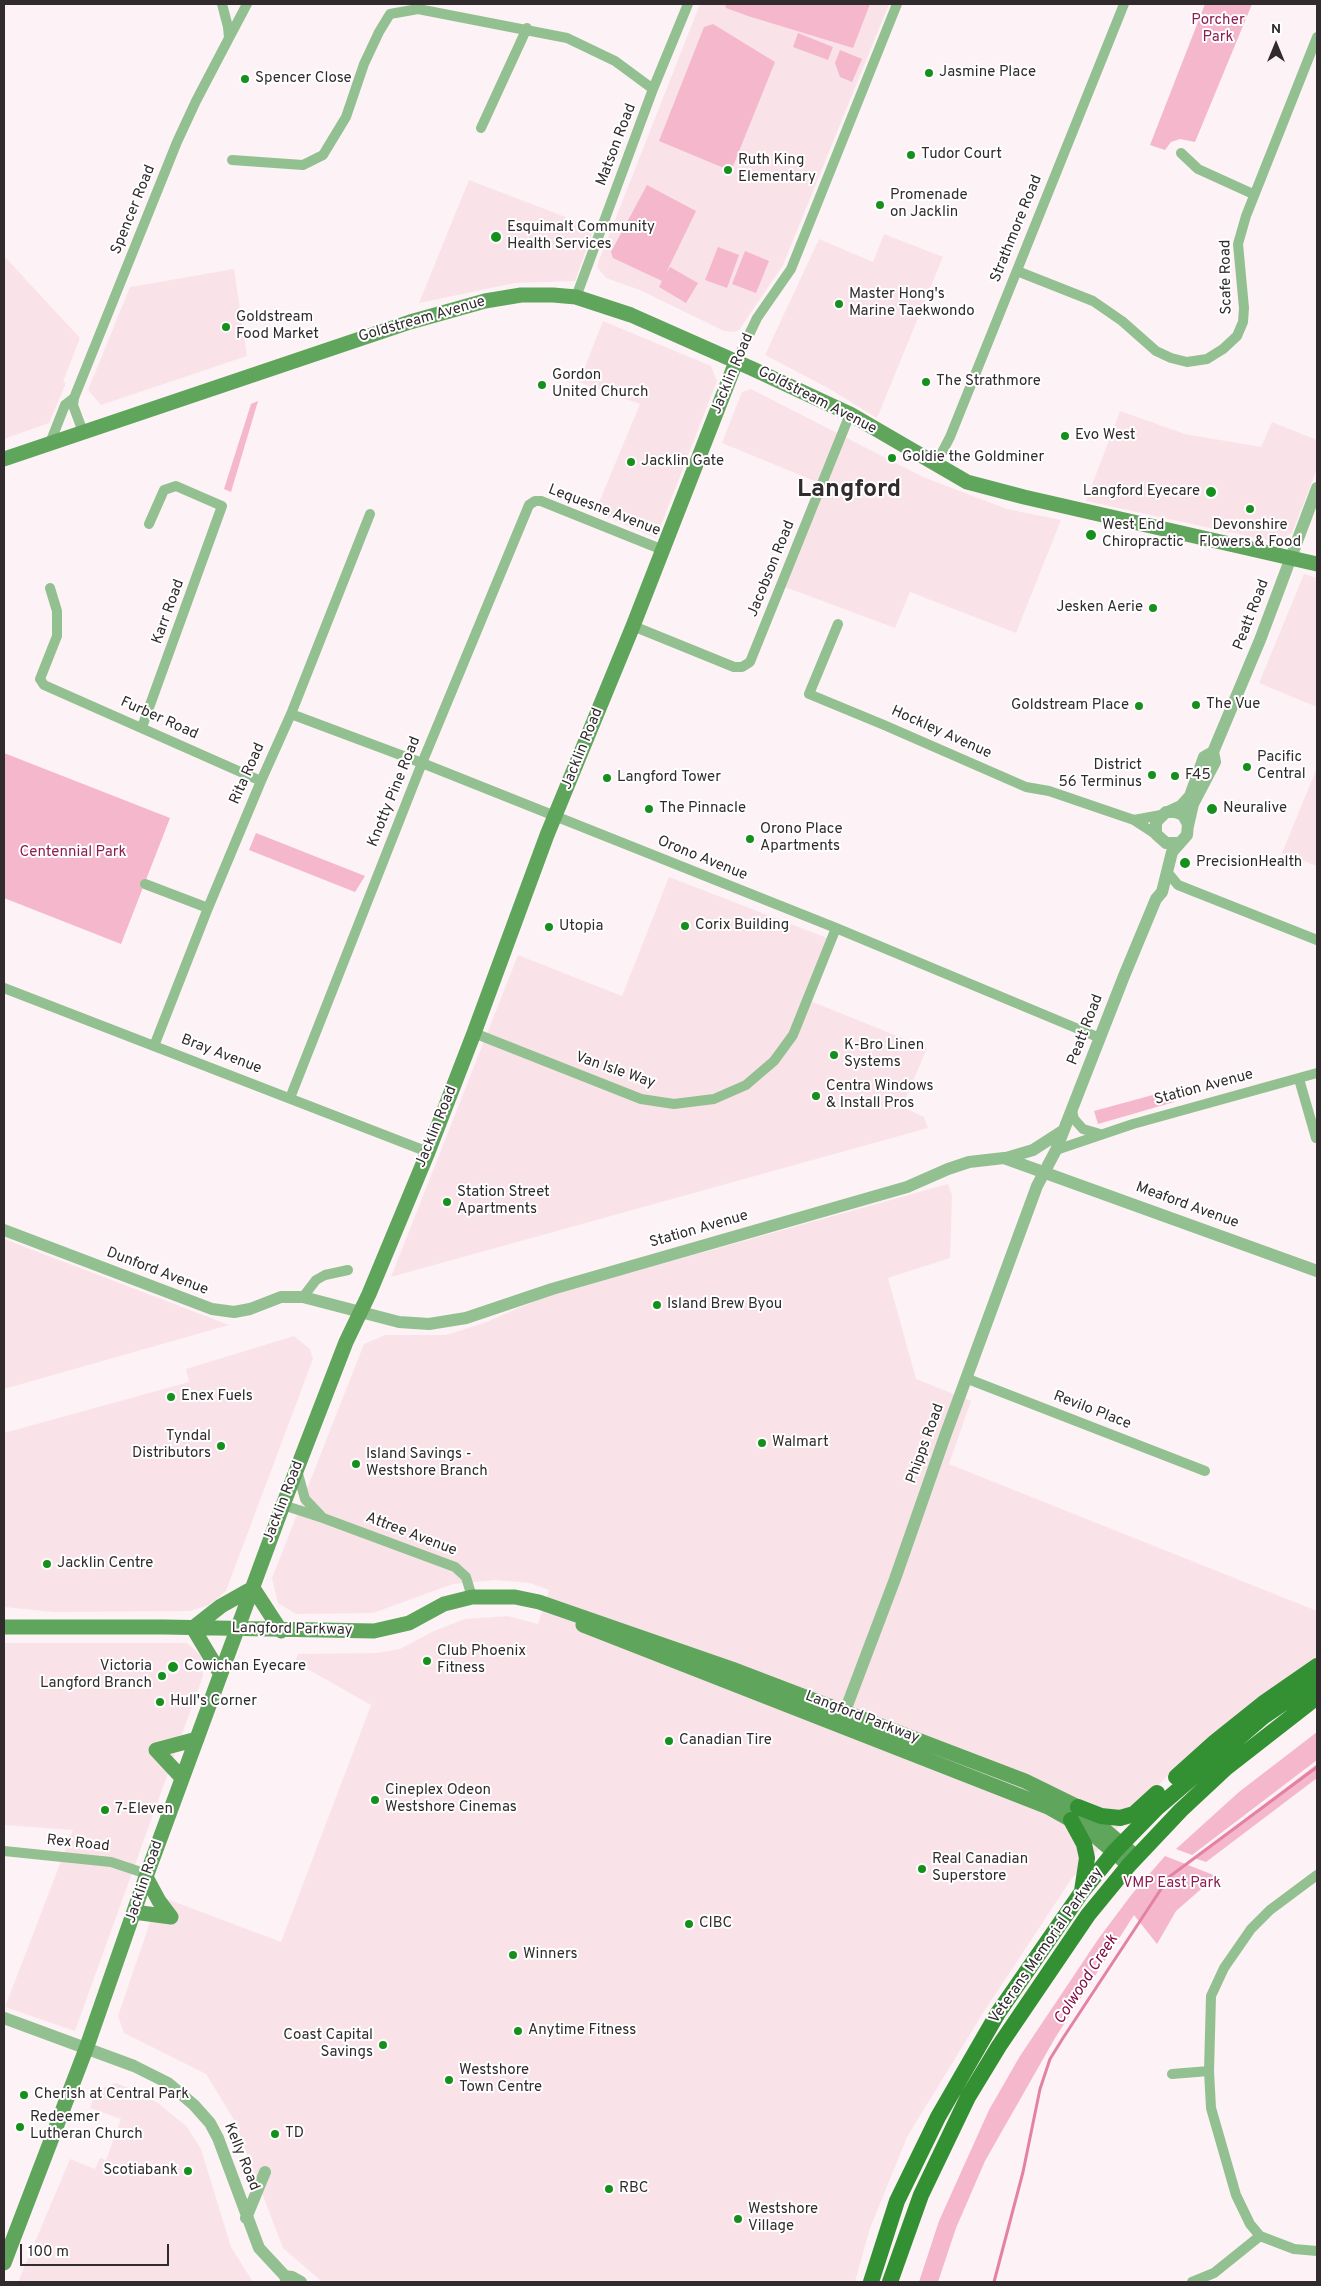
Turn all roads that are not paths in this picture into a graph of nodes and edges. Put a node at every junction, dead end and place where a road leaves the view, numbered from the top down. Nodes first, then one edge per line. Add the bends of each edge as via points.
1 (222, 4) edge
2 (248, 4) edge
3 (688, 4) edge
4 (897, 4) edge
5 (1124, 4) edge
6 (526, 28) junction
7 (1317, 37) edge
8 (229, 38) junction
9 (653, 89) junction
10 (481, 128) dead end
11 (1181, 153) dead end
12 (232, 160) dead end
13 (1253, 194) junction
14 (1017, 270) junction
15 (576, 297) junction
16 (736, 362) junction
17 (74, 398) junction
18 (850, 414) junction
19 (83, 432) junction
20 (50, 443) junction
21 (4, 459) edge
22 (936, 464) junction
23 (1317, 488) edge
24 (534, 501) joint
25 (370, 514) dead end
26 (149, 524) dead end
27 (663, 550) junction
28 (1291, 558) junction
29 (1317, 564) edge
30 (50, 588) dead end
31 (838, 624) dead end
32 (633, 626) junction
33 (291, 714) junction
34 (142, 727) junction
35 (1212, 752) junction
36 (422, 762) junction
37 (261, 780) junction
38 (1166, 813) junction
39 (555, 817) junction
40 (1134, 820) junction
41 (1188, 826) junction
42 (1159, 838) junction
43 (1179, 843) junction
44 (1168, 873) junction
45 (145, 884) dead end
46 (1178, 885) junction
47 (1159, 895) junction
48 (208, 908) junction
49 (836, 928) junction
50 (1317, 940) edge
51 (4, 988) edge
52 (474, 1033) junction
53 (1100, 1038) junction
54 (154, 1046) junction
55 (1317, 1073) edge
56 (1298, 1079) junction
57 (290, 1098) junction
58 (1072, 1111) junction
59 (1064, 1130) junction
60 (1100, 1134) junction
61 (1316, 1138) dead end
62 (1056, 1150) junction
63 (428, 1152) junction
64 (1004, 1158) junction
65 (1045, 1172) junction
66 (4, 1230) edge
67 (348, 1270) dead end
68 (1317, 1271) edge
69 (303, 1297) junction
70 (360, 1312) junction
71 (968, 1379) junction
72 (297, 1470) junction
73 (1205, 1471) dead end
74 (283, 1505) junction
75 (323, 1518) junction
76 (252, 1588) junction
77 (472, 1597) junction
78 (570, 1614) junction
79 (4, 1627) edge
80 (193, 1628) junction
81 (237, 1629) junction
82 (281, 1631) junction
83 (1317, 1666) edge
84 (220, 1672) junction
85 (1317, 1680) edge
86 (1317, 1697) edge
87 (845, 1711) junction
88 (839, 1726) junction
89 (197, 1739) junction
90 (182, 1778) junction
91 (1075, 1814) junction
92 (1118, 1848) junction
93 (4, 1851) edge
94 (1132, 1861) junction
95 (146, 1875) junction
96 (1315, 1882) edge
97 (1081, 1893) junction
98 (134, 1912) junction
99 (4, 2018) edge
100 (86, 2049) junction
101 (1209, 2071) junction
102 (1172, 2074) dead end
103 (265, 2172) dead end
104 (246, 2218) junction
105 (1260, 2236) junction
106 (1317, 2251) edge
107 (4, 2263) edge
108 (286, 2279) edge
109 (301, 2282) edge
110 (871, 2282) edge
111 (890, 2282) edge
112 (1192, 2282) edge

1 - 8 street
2 - 8 street, Spencer Road
3 - 9 street, Matson Road
4 - 16 street, Jacklin Road via 791,269 757,318
5 - 14 street, Strathmore Road
6 - 9 street via 567,38 615,61
6 - 10 street
6 - 12 street via 418,9 390,14 364,64 346,117 323,155 303,164
7 - 13 street, Scafe Road
8 - 17 street, Spencer Road via 178,142
9 - 15 street, Matson Road
11 - 13 street via 1198,169
13 - 14 street, Scafe Road via 1238,244 1243,322 1237,336 1207,359 1187,362 1156,351 1122,320 1093,301
14 - 22 street, Strathmore Road
15 - 16 main road, Goldstream Avenue via 631,315
15 - 19 main road, Goldstream Avenue via 522,295 457,308
16 - 18 main road, Goldstream Avenue
16 - 27 main road, Jacklin Road
17 - 19 street via 73,405
17 - 20 street, Spencer Road via 65,405
18 - 22 main road, Goldstream Avenue
18 - 32 street, Jacobson Road via 750,662 734,667
19 - 20 main road, Goldstream Avenue
20 - 21 main road, Goldstream Avenue
22 - 28 main road, Goldstream Avenue via 967,482 996,491
23 - 28 street, Peatt Road
24 - 27 street, Lequesne Avenue
24 - 36 street, Knotty Pine Road via 525,512
25 - 33 street, Rita Road
26 - 34 street, Karr Road via 164,490 176,486 222,506
27 - 32 main road, Jacklin Road
28 - 29 main road, Goldstream Avenue
28 - 35 street, Peatt Road
30 - 34 street, Furber Road via 57,611 57,636 40,678 44,685
31 - 40 street, Hockley Avenue via 808,694 1026,787 1050,791
32 - 39 main road, Jacklin Road
33 - 36 street, Orono Avenue
33 - 37 street, Rita Road
34 - 37 street, Furber Road
35 - 38 street, Peatt Road via 1204,757 1190,796 1181,806
35 - 41 street, Peatt Road via 1215,762 1193,804
36 - 39 street, Orono Avenue
36 - 57 street, Knotty Pine Road
37 - 48 street, Rita Road
38 - 40 street, Hockley Avenue
38 - 41 street via 1183,815
38 - 42 street, Peatt Road via 1155,825
39 - 49 street, Orono Avenue
39 - 52 main road, Jacklin Road
40 - 42 street, Hockley Avenue
41 - 43 street, Peatt Road via 1186,838
42 - 43 street via 1171,844
42 - 47 street, Peatt Road via 1164,861 1156,891
43 - 44 street, Peatt Road via 1172,852
44 - 46 street
44 - 47 street, Peatt Road
45 - 48 street
46 - 47 street
46 - 50 street
47 - 53 street, Peatt Road
48 - 54 street, Rita Road
49 - 52 street, Van Isle Way via 793,1035 774,1061 746,1085 714,1099 674,1104 641,1099
49 - 53 street, Orono Avenue
51 - 54 street, Bray Avenue
52 - 63 main road, Jacklin Road
53 - 58 street, Peatt Road
54 - 57 street, Bray Avenue
55 - 56 street, Station Avenue
56 - 60 street, Station Avenue
56 - 61 street
57 - 63 street, Bray Avenue
58 - 59 street, Peatt Road
58 - 60 street via 1083,1130
59 - 62 street, Peatt Road
59 - 64 street via 1033,1150
60 - 62 street, Station Avenue
62 - 65 street, Peatt Road
63 - 70 main road, Jacklin Road
64 - 65 street, Station Avenue
64 - 70 street, Station Avenue via 969,1162 907,1187 552,1289 466,1318 429,1324 399,1322
65 - 68 street, Meaford Avenue
65 - 71 street, Phipps Road
66 - 69 street, Dunford Avenue via 212,1309 234,1312 281,1297
67 - 69 street via 316,1280
69 - 70 street, Dunford Avenue
70 - 72 main road, Jacklin Road
71 - 73 street, Revilo Place
71 - 87 street, Phipps Road
72 - 74 main road, Jacklin Road
72 - 75 street, Attree Avenue via 305,1499
74 - 75 street, Attree Avenue
74 - 76 main road, Jacklin Road
75 - 77 street, Attree Avenue via 456,1567 466,1577
76 - 80 main road
76 - 81 main road, Jacklin Road
76 - 82 main road
77 - 78 main road, Langford Parkway via 515,1597
77 - 82 main road, Langford Parkway via 444,1604 409,1623 374,1631
78 - 87 main road, Langford Parkway via 603,1622
78 - 88 main road, Langford Parkway via 600,1632
79 - 80 main road, Langford Parkway
80 - 81 main road, Langford Parkway
80 - 84 main road
81 - 82 main road, Langford Parkway
81 - 84 main road, Jacklin Road
83 - 91 main road via 1214,1742 1134,1814 1120,1818
84 - 89 main road, Jacklin Road
85 - 92 main road, Veterans Memorial Parkway via 1264,1717 1213,1759 1156,1808
86 - 94 main road, Veterans Memorial Parkway via 1226,1768
87 - 88 street, Phipps Road
87 - 91 main road, Langford Parkway via 1025,1781
88 - 91 main road, Langford Parkway via 971,1778
89 - 90 main road, Jacklin Road
89 - 90 main road via 156,1750
90 - 95 main road, Jacklin Road
91 - 92 main road, Langford Parkway
91 - 97 main road via 1087,1858
92 - 94 main road, Langford Parkway
92 - 97 main road, Veterans Memorial Parkway
93 - 95 street, Rex Road via 111,1862
94 - 111 main road, Veterans Memorial Parkway via 1058,1957 968,2097 921,2195
95 - 98 main road, Jacklin Road
95 - 98 main road via 171,1917
96 - 101 street via 1270,1910 1251,1929 1224,1968 1212,1996
97 - 110 main road, Veterans Memorial Parkway via 998,2013 938,2117 897,2201
98 - 100 main road, Jacklin Road
99 - 100 street, Kelly Road
100 - 104 street, Kelly Road via 134,2066 168,2083 194,2105 218,2138
100 - 107 main road, Jacklin Road
101 - 102 street
101 - 105 street via 1211,2108 1236,2195 1250,2224
103 - 104 street
104 - 108 street, Kelly Road via 259,2248
105 - 106 street via 1294,2249
105 - 112 street via 1214,2273
108 - 109 street, Kelly Road via 292,2277

